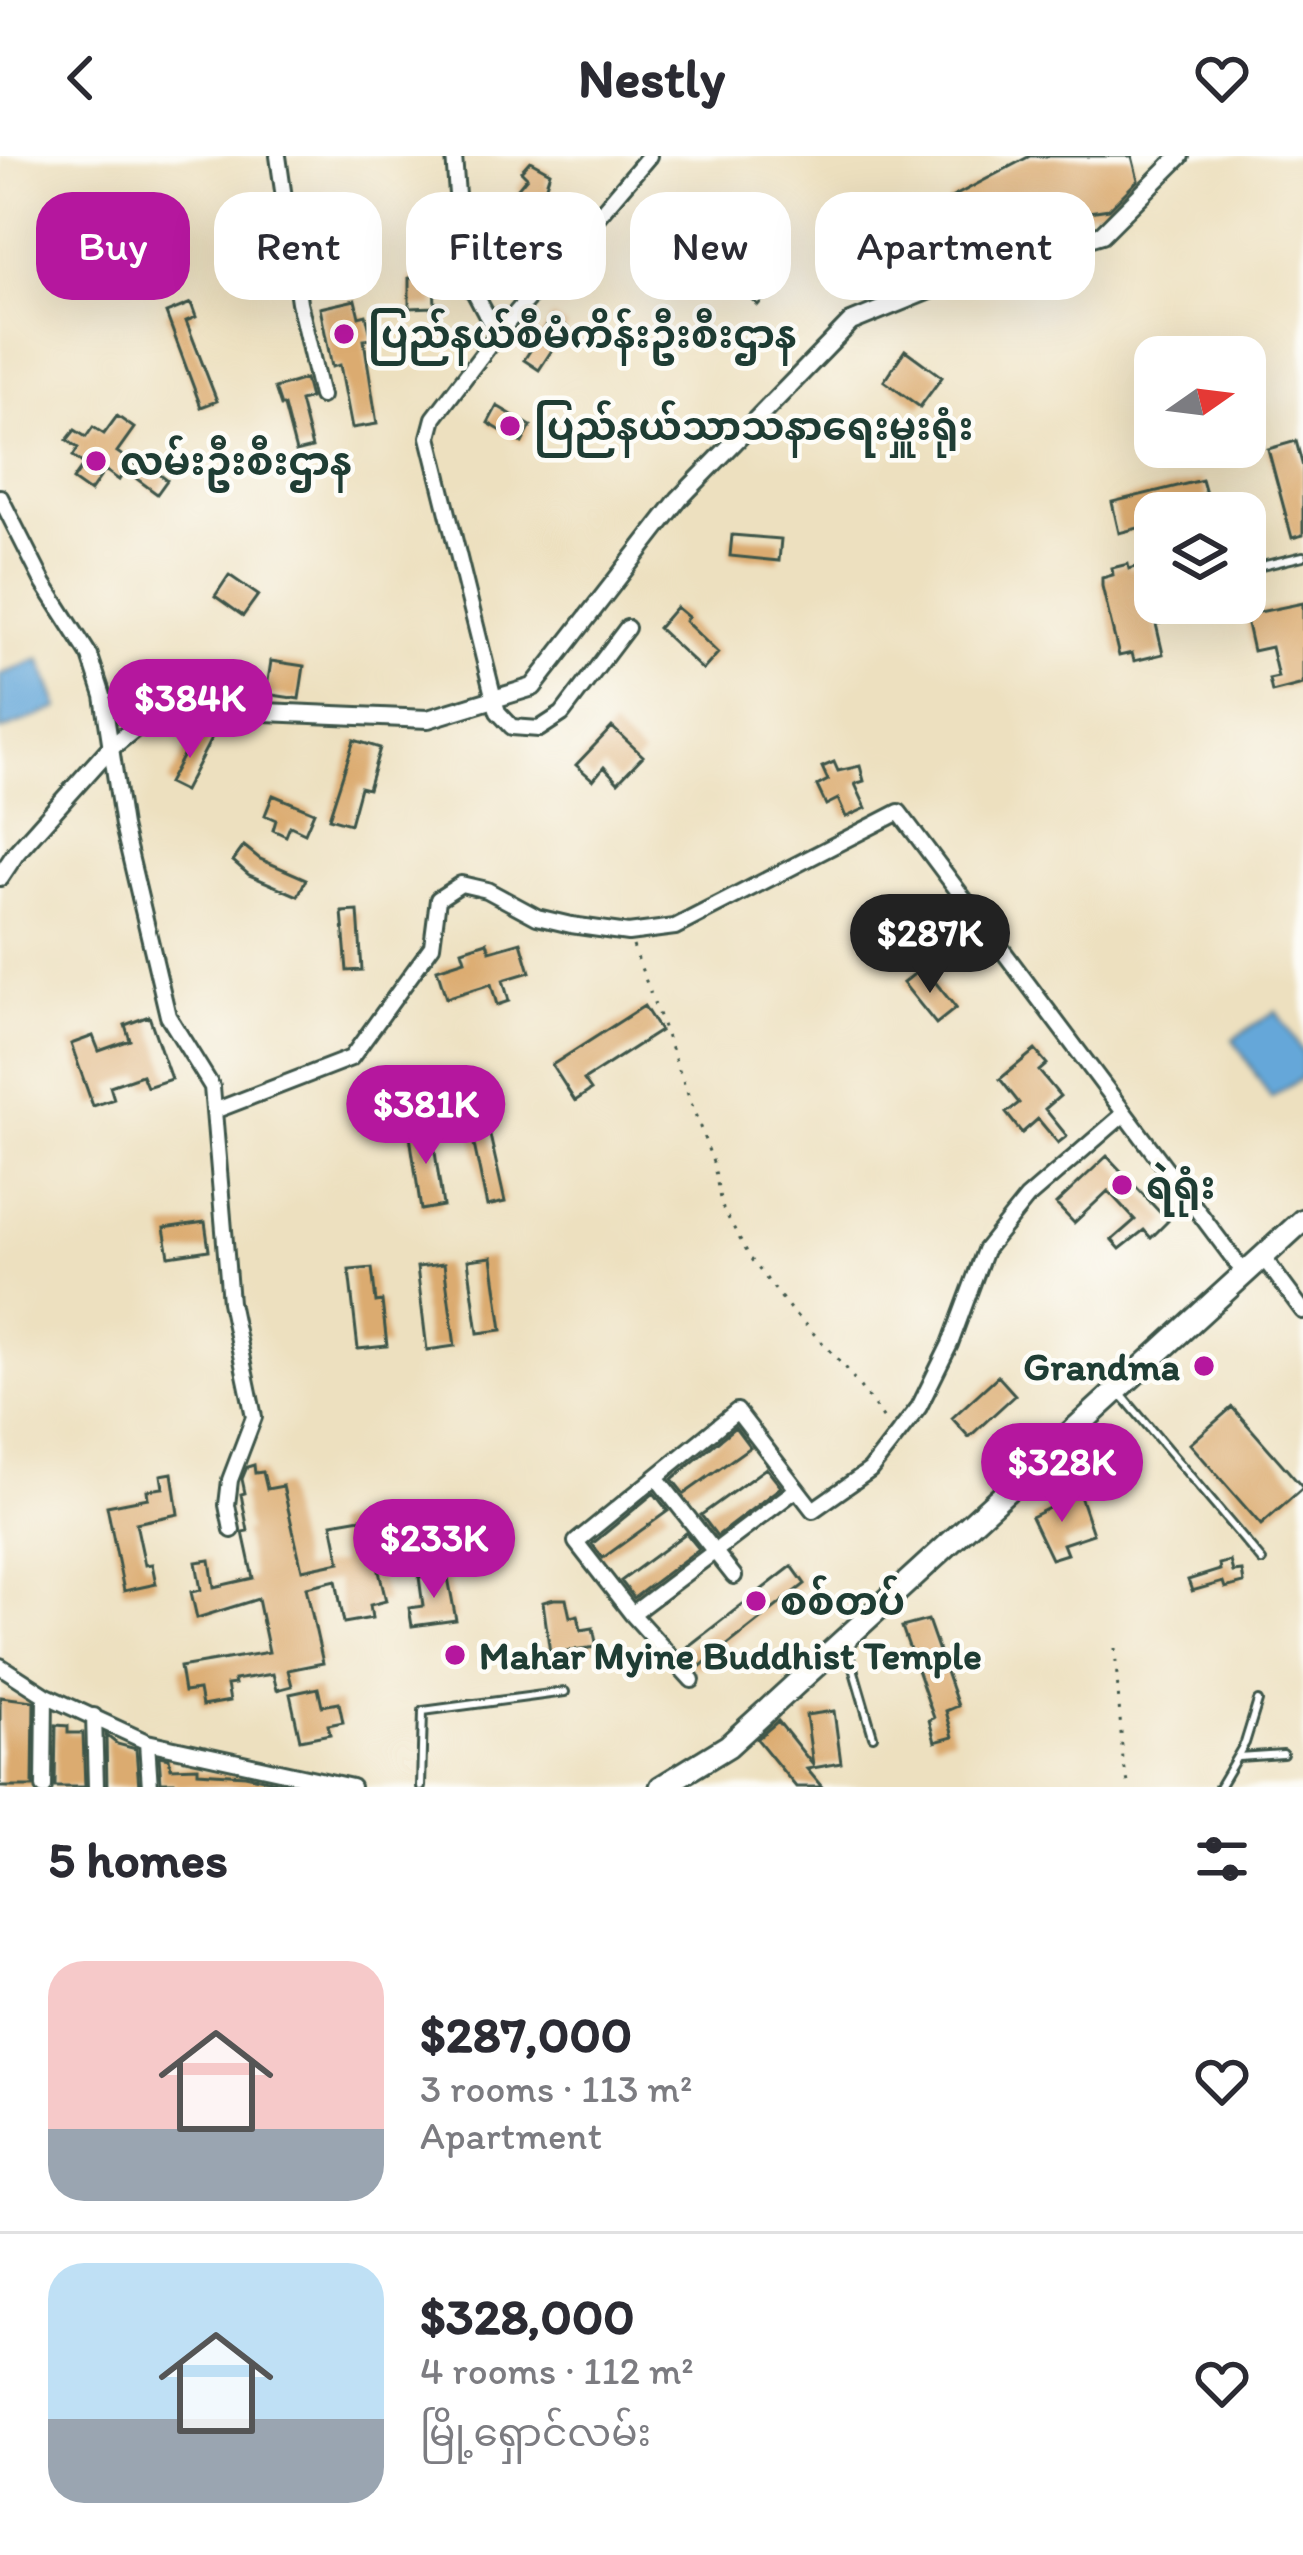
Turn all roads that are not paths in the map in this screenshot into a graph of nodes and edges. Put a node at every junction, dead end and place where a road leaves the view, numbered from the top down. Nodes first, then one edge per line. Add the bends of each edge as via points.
1 (278, 156) edge
2 (454, 156) edge
3 (650, 156) edge
4 (1180, 156) edge
5 (497, 334) junction
6 (322, 395) dead end
7 (0, 496) edge
8 (1303, 556) edge
9 (1266, 564) edge
10 (627, 628) dead end
11 (494, 699) junction
12 (109, 749) junction
13 (0, 877) edge
14 (214, 1111) junction
15 (1124, 1114) junction
16 (1303, 1220) edge
17 (1263, 1257) junction
18 (1245, 1274) junction
19 (1303, 1311) edge
20 (1118, 1390) junction
21 (656, 1478) junction
22 (797, 1489) junction
23 (232, 1530) dead end
24 (715, 1551) junction
25 (1262, 1561) dead end
26 (734, 1576) dead end
27 (632, 1614) junction
28 (845, 1640) junction
29 (0, 1666) edge
30 (692, 1680) dead end
31 (565, 1692) dead end
32 (46, 1695) junction
33 (1258, 1701) dead end
34 (94, 1715) junction
35 (873, 1736) dead end
36 (147, 1742) junction
37 (1283, 1754) dead end
38 (1238, 1756) junction
39 (666, 1786) edge
40 (44, 1787) edge
41 (96, 1787) edge
42 (150, 1787) edge
43 (352, 1787) edge
44 (421, 1787) edge
45 (1219, 1787) edge

1 - 6 street
2 - 5 street via 463,271
3 - 5 street
4 - 11 street via 1102,234 958,278 851,322 680,499 532,687
5 - 11 street via 434,418 429,437
7 - 12 street via 90,656
8 - 9 lane
10 - 11 street via 562,714 539,729 512,727
11 - 12 street via 428,719 194,709 149,718
12 - 13 street
12 - 14 street via 168,1016 212,1087
14 - 15 street via 351,1058 432,946 438,899 461,884 537,917 628,933 675,927 899,812
14 - 23 street via 230,1302 254,1417 230,1480
15 - 18 street
15 - 22 street via 1027,1198 985,1250 920,1407 870,1470 814,1510
16 - 17 highway
17 - 18 highway
17 - 19 street
18 - 20 highway
20 - 25 lane
20 - 28 highway
21 - 22 street via 736,1412
21 - 24 street
21 - 27 street via 576,1542
22 - 24 street
24 - 26 street
24 - 27 street
27 - 30 street
28 - 35 lane
28 - 39 highway via 728,1746
29 - 32 street
31 - 44 lane via 423,1712
32 - 34 street
32 - 40 street
33 - 38 lane
34 - 36 street
34 - 41 street
36 - 42 street
36 - 43 street
37 - 38 lane
38 - 45 lane

